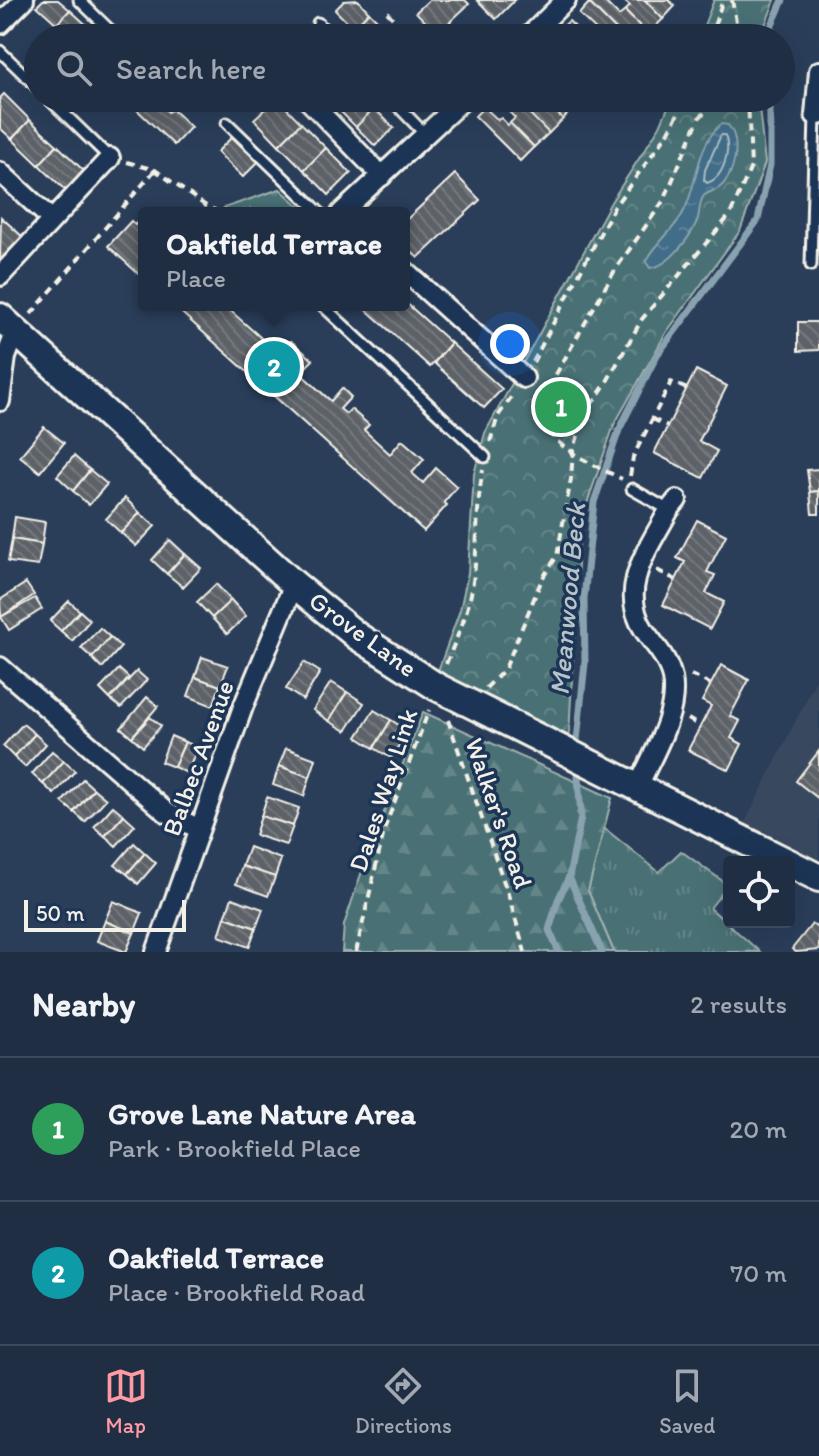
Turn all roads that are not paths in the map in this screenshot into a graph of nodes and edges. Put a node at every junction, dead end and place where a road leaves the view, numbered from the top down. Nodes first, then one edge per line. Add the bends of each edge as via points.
1 (24, 0) edge
2 (79, 0) edge
3 (566, 0) edge
4 (0, 24) edge
5 (104, 24) edge
6 (541, 24) edge
7 (0, 51) edge
8 (819, 71) edge
9 (24, 74) edge
10 (62, 112) edge
11 (320, 112) edge
12 (404, 112) edge
13 (450, 112) edge
14 (817, 115) edge
15 (227, 123) dead end
16 (426, 135) junction
17 (110, 158) joint
18 (0, 172) edge
19 (382, 176) junction
20 (314, 207) edge
21 (348, 207) edge
22 (51, 219) junction
23 (811, 265) dead end
24 (410, 275) edge
25 (0, 276) edge
26 (328, 311) edge
27 (8, 324) edge
28 (524, 378) road end
29 (0, 401) edge
30 (485, 457) dead end
31 (630, 485) road end
32 (673, 505) joint
33 (294, 584) junction
34 (0, 667) edge
35 (637, 789) junction
36 (199, 829) junction
37 (774, 856) edge
38 (795, 866) edge
39 (819, 878) edge
40 (156, 952) edge

1 - 4 street
2 - 5 lane
3 - 6 street
7 - 9 lane
8 - 14 street
10 - 17 lane
11 - 19 street
12 - 16 lane
13 - 16 street
14 - 23 lane
15 - 20 lane
16 - 19 street
17 - 22 street
18 - 22 street
19 - 21 street
22 - 25 street
24 - 28 street
26 - 30 lane
27 - 29 street
27 - 33 main road, Grove Lane
31 - 32 lane
32 - 35 street via 634,581 635,610 664,655 672,679 671,711
33 - 35 main road, Grove Lane via 357,636 437,687
33 - 36 street, Balbec Avenue
34 - 36 street via 166,812
35 - 37 main road, Grove Lane
36 - 40 street, Balbec Avenue
38 - 39 main road, Grove Lane

